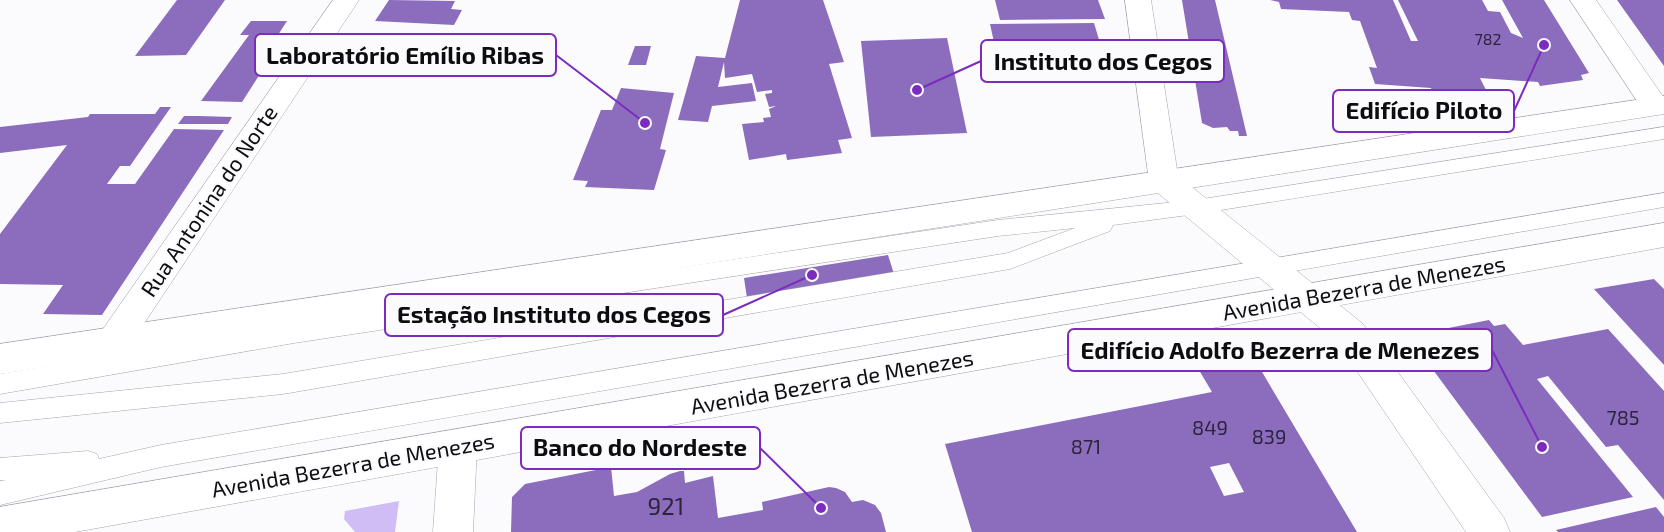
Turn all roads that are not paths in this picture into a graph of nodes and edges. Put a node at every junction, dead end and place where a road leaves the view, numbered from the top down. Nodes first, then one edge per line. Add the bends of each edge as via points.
1 (346, 0) edge
2 (1138, 0) edge
3 (1583, 0) edge
4 (1661, 115) edge
5 (1164, 181) junction
6 (1664, 200) edge
7 (1196, 207) junction
8 (1128, 216) junction
9 (1664, 235) edge
10 (1269, 267) junction
11 (1307, 298) junction
12 (113, 342) junction
13 (0, 359) edge
14 (0, 384) edge
15 (0, 413) edge
16 (458, 446) junction
17 (161, 456) junction
18 (0, 469) edge
19 (0, 493) edge
20 (0, 526) edge
21 (453, 532) edge
22 (1490, 532) edge

1 - 12 main road, Rua Antonina do Norte
2 - 5 main road
3 - 4 main road
4 - 5 main road
4 - 7 lane
5 - 7 main road
5 - 12 main road
6 - 10 lane, Avenida Bezerra de Menezes
7 - 8 lane
7 - 10 main road
8 - 14 lane via 998,228 294,334
8 - 15 lane via 1010,261 283,384
9 - 11 main road, Avenida Bezerra de Menezes
10 - 11 main road
10 - 17 lane, Avenida Bezerra de Menezes
11 - 16 main road, Avenida Bezerra de Menezes
11 - 22 main road via 1350,333
12 - 13 main road
16 - 20 main road, Avenida Bezerra de Menezes
16 - 21 main road
17 - 18 lane, Avenida Bezerra de Menezes
17 - 19 lane, Avenida Bezerra de Menezes

